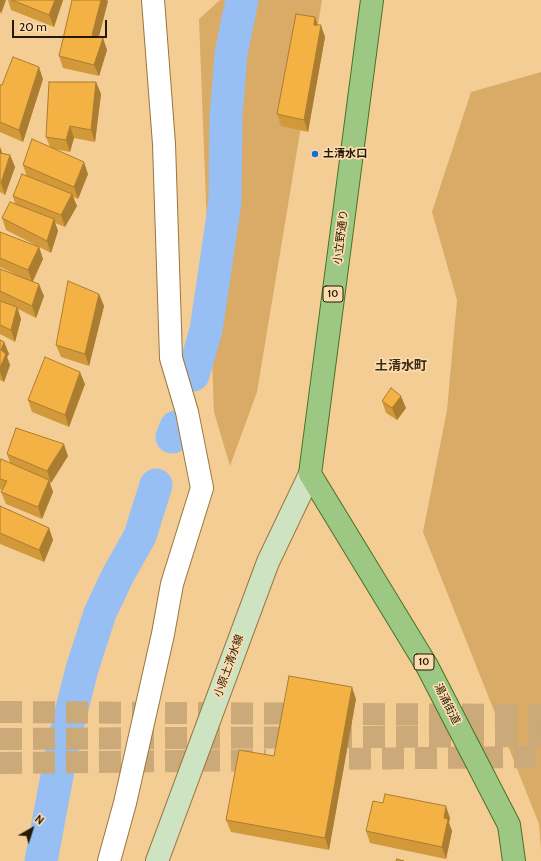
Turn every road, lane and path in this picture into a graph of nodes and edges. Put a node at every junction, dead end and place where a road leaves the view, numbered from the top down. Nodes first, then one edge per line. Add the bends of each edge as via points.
1 (153, 0) edge
2 (372, 0) edge
3 (310, 474) junction
4 (109, 861) edge
5 (157, 861) edge
6 (514, 861) edge

1 - 4 street via 164,144 172,358 187,412 202,488 172,584 162,642 125,804
2 - 3 main road, 小立野通り / 10
3 - 5 main road, 小原土清水線 via 268,562
3 - 6 main road, 湯涌街道 / 10 via 427,666 508,825

